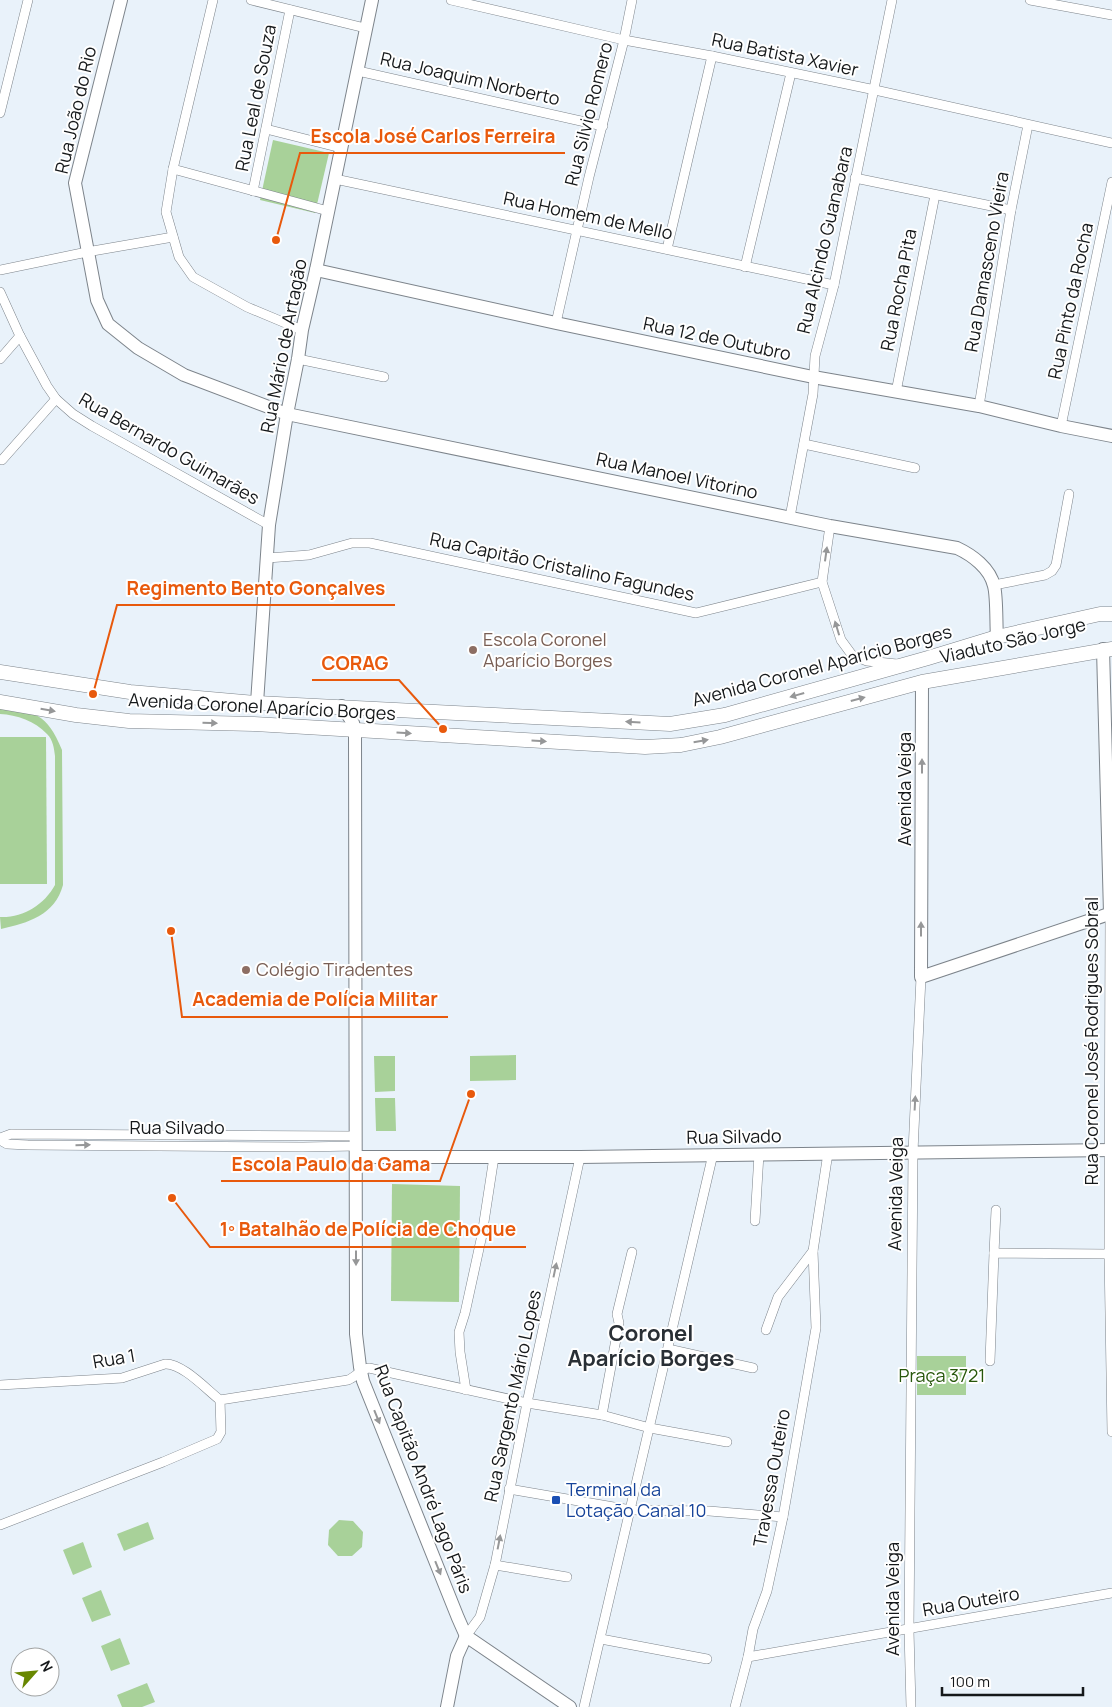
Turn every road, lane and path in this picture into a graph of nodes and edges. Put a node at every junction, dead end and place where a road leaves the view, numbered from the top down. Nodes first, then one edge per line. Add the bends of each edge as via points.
1 (28, 0) edge
2 (121, 0) edge
3 (213, 0) edge
4 (252, 0) edge
5 (372, 0) edge
6 (451, 0) edge
7 (632, 0) edge
8 (892, 0) edge
9 (1030, 0) edge
10 (290, 10) junction
11 (1112, 15) edge
12 (365, 28) junction
13 (624, 40) junction
14 (712, 56) junction
15 (358, 71) junction
16 (791, 72) junction
17 (875, 90) junction
18 (0, 113) edge
19 (1028, 125) junction
20 (603, 126) junction
21 (266, 129) junction
22 (1112, 143) edge
23 (341, 148) junction
24 (173, 169) junction
25 (855, 178) junction
26 (335, 179) junction
27 (1112, 182) edge
28 (253, 192) junction
29 (935, 195) junction
30 (1011, 210) junction
31 (328, 211) junction
32 (577, 230) junction
33 (173, 237) junction
34 (667, 250) junction
35 (87, 252) junction
36 (745, 267) junction
37 (0, 270) edge
38 (316, 270) junction
39 (834, 285) junction
40 (0, 292) edge
41 (556, 324) junction
42 (302, 330) junction
43 (20, 336) junction
44 (0, 359) edge
45 (298, 359) junction
46 (813, 376) junction
47 (384, 377) dead end
48 (896, 392) junction
49 (56, 399) junction
50 (978, 406) junction
51 (287, 414) junction
52 (1061, 426) junction
53 (1112, 436) edge
54 (804, 444) junction
55 (2, 460) dead end
56 (915, 468) dead end
57 (1069, 494) dead end
58 (790, 517) junction
59 (269, 525) junction
60 (830, 526) junction
61 (267, 558) junction
62 (822, 582) junction
63 (994, 585) junction
64 (1112, 614) edge
65 (1112, 623) edge
66 (996, 637) junction
67 (1109, 646) edge
68 (928, 658) junction
69 (903, 665) junction
70 (0, 672) edge
71 (922, 682) junction
72 (0, 702) edge
73 (257, 703) junction
74 (342, 706) junction
75 (355, 730) junction
76 (1111, 913) edge
77 (921, 977) junction
78 (28, 1135) junction
79 (54, 1135) junction
80 (276, 1136) junction
81 (302, 1136) junction
82 (0, 1139) edge
83 (136, 1141) junction
84 (248, 1141) junction
85 (333, 1142) junction
86 (28, 1145) junction
87 (54, 1145) junction
88 (356, 1146) junction
89 (276, 1147) junction
90 (303, 1147) junction
91 (1110, 1150) edge
92 (913, 1152) junction
93 (828, 1153) junction
94 (713, 1154) junction
95 (759, 1154) junction
96 (494, 1157) junction
97 (580, 1157) junction
98 (996, 1210) dead end
99 (755, 1221) dead end
100 (813, 1251) junction
101 (632, 1252) dead end
102 (994, 1253) junction
103 (1109, 1254) junction
104 (766, 1330) dead end
105 (668, 1349) junction
106 (990, 1361) dead end
107 (753, 1368) dead end
108 (361, 1372) junction
109 (0, 1385) edge
110 (466, 1390) junction
111 (220, 1400) junction
112 (527, 1403) junction
113 (602, 1415) junction
114 (650, 1428) junction
115 (1112, 1432) edge
116 (728, 1442) dead end
117 (510, 1488) junction
118 (631, 1510) junction
119 (783, 1516) junction
120 (0, 1525) edge
121 (495, 1565) junction
122 (567, 1577) dead end
123 (1112, 1593) edge
124 (909, 1630) junction
125 (466, 1636) junction
126 (601, 1639) junction
127 (748, 1657) junction
128 (707, 1659) dead end
129 (447, 1707) edge
130 (570, 1707) edge
131 (584, 1707) edge
132 (735, 1707) edge
133 (911, 1707) edge

1 - 18 street
2 - 35 street, Rua João do Rio via 75,183
3 - 24 street
4 - 10 street
5 - 12 street, Rua Mário de Artagão
6 - 13 street, Rua Batista Xavier
7 - 13 street, Rua Silvio Romero
8 - 17 street, Rua Alcindo Guanabara
9 - 11 street
10 - 12 street
10 - 21 street, Rua Leal de Souza
12 - 15 street, Rua Mário de Artagão
13 - 14 street, Rua Batista Xavier
13 - 20 street, Rua Silvio Romero
14 - 16 street, Rua Batista Xavier
14 - 34 street
15 - 20 street, Rua Joaquim Norberto
15 - 23 street, Rua Mário de Artagão
16 - 17 street, Rua Batista Xavier
16 - 36 street
17 - 19 street, Rua Batista Xavier
17 - 25 street, Rua Alcindo Guanabara
19 - 22 street, Rua Batista Xavier
19 - 30 street, Rua Damasceno Vieira
20 - 32 street, Rua Silvio Romero
21 - 23 street
21 - 28 street, Rua Leal de Souza
23 - 26 street, Rua Mário de Artagão
24 - 28 street
24 - 33 street via 166,212
25 - 29 street
25 - 39 street, Rua Alcindo Guanabara
26 - 31 street, Rua Mário de Artagão
26 - 32 street, Rua Homem de Mello
27 - 52 street, Rua Pinto da Rocha
28 - 31 street
29 - 30 street
29 - 48 street, Rua Rocha Pita
30 - 50 street, Rua Damasceno Vieira
31 - 38 street, Rua Mário de Artagão
32 - 34 street, Rua Homem de Mello
32 - 41 street, Rua Silvio Romero
33 - 35 street
33 - 42 street via 178,257 193,277 247,307
34 - 36 street, Rua Homem de Mello
35 - 37 street
35 - 51 street, Rua João do Rio via 97,300 108,324 138,348 184,375
36 - 39 street, Rua Homem de Mello
38 - 41 street, Rua 12 de Outubro
38 - 42 street, Rua Mário de Artagão
39 - 46 street, Rua Alcindo Guanabara via 815,356
40 - 43 street, Rua Bernardo Guimarães
41 - 46 street, Rua 12 de Outubro
42 - 45 street, Rua Mário de Artagão
43 - 44 street
43 - 49 street, Rua Bernardo Guimarães
45 - 47 street
45 - 51 street, Rua Mário de Artagão
46 - 48 street, Rua 12 de Outubro
46 - 54 street, Rua Alcindo Guanabara
48 - 50 street, Rua 12 de Outubro
49 - 55 street
49 - 59 street, Rua Bernardo Guimarães via 92,426
50 - 52 street, Rua 12 de Outubro
51 - 58 street, Rua Manoel Vitorino
51 - 59 street, Rua Mário de Artagão
52 - 53 street, Rua 12 de Outubro
54 - 56 street
54 - 58 street, Rua Alcindo Guanabara
57 - 63 street via 1056,565 1052,571
58 - 60 street, Rua Manoel Vitorino
59 - 61 street, Rua Mário de Artagão
62 -> 60 street
60 - 63 street, Rua Manoel Vitorino via 957,548 972,555
61 - 62 street, Rua Capitão Cristalino Fagundes via 309,555 352,543 370,543 696,613
61 - 73 street, Rua Mário de Artagão
69 -> 62 street via 867,661 852,655 841,640
63 - 66 street
64 - 66 main road, Avenida Coronel Aparício Borges
65 - 68 main road, Viaduto São Jorge
66 - 68 main road, Avenida Coronel Aparício Borges
67 - 71 main road, Avenida Coronel Aparício Borges
67 - 71 main road, Viaduto São Jorge via 1102,641
67 - 76 street, Rua Coronel José Rodrigues Sobral
68 - 69 main road, Avenida Coronel Aparício Borges
69 -> 74 main road, Avenida Coronel Aparício Borges via 724,715 670,724
70 - 73 main road, Avenida Coronel Aparício Borges via 130,692
75 -> 71 main road, Avenida Coronel Aparício Borges via 645,747 681,744 720,737
77 -> 71 street, Avenida Veiga
72 -> 75 main road, Avenida Coronel Aparício Borges via 129,721
73 - 74 main road, Avenida Coronel Aparício Borges
74 - 75 street, Rua Capitão André Lago Páris
75 - 88 street, Rua Capitão André Lago Páris
76 - 77 street
76 - 91 street, Rua Coronel José Rodrigues Sobral
92 -> 77 street, Avenida Veiga
78 - 79 street, Rua Silvado
78 - 82 street, Rua Silvado via 11,1134
78 - 86 street
79 - 83 street, Rua Silvado
79 - 87 street
80 - 81 street, Rua Silvado
80 - 84 street, Rua Silvado
80 - 89 street
81 - 85 street, Rua Silvado
81 - 90 street
82 - 86 street, Rua Silvado via 7,1144
83 - 84 street, Rua Silvado
87 -> 83 street, Rua Silvado
84 - 89 street, Rua Silvado
85 - 88 street, Rua Silvado
85 - 90 street, Rua Silvado
86 - 87 street, Rua Silvado
88 - 96 street, Rua Silvado
88 -> 108 street, Rua Capitão André Lago Páris via 356,1334
89 - 90 street, Rua Silvado
91 - 92 street, Rua Silvado
91 - 103 street, Rua Coronel José Rodrigues Sobral
92 - 93 street, Rua Silvado
92 - 124 street, Avenida Veiga
93 - 95 street, Rua Silvado
93 - 100 street, Travessa Outeiro
94 - 95 street, Rua Silvado
94 - 97 street, Rua Silvado
94 - 105 street
95 - 99 street
96 - 97 street, Rua Silvado
96 - 110 street via 482,1235 459,1332
112 -> 97 street, Rua Sargento Mário Lopes
98 - 102 street
100 - 104 street via 778,1297
100 - 119 street, Travessa Outeiro via 816,1328
101 - 113 street via 617,1314 619,1324
102 - 103 street
102 - 106 street
103 - 115 street, Rua Coronel José Rodrigues Sobral
105 - 107 street
105 - 114 street
108 - 110 street via 369,1368
108 - 111 street via 348,1380
108 -> 125 street, Rua Capitão André Lago Páris
109 - 111 street, Rua 1 via 122,1378 172,1364
110 - 112 street
111 - 120 street via 221,1432 217,1439
112 - 113 street
112 - 117 street, Rua Sargento Mário Lopes
113 - 114 street
114 - 116 street
114 - 118 street
117 - 118 street
121 -> 117 street, Rua Sargento Mário Lopes
118 - 119 street
118 - 126 street
119 - 127 street, Travessa Outeiro via 767,1591 753,1629
121 - 122 street
121 - 125 street, Rua Sargento Mário Lopes via 480,1617
123 - 124 street, Rua Outeiro
124 - 127 street, Rua Outeiro
124 - 133 street, Avenida Veiga
125 - 129 street via 457,1656
125 - 130 street
126 - 128 street
126 - 131 street
127 - 132 street, Travessa Outeiro

